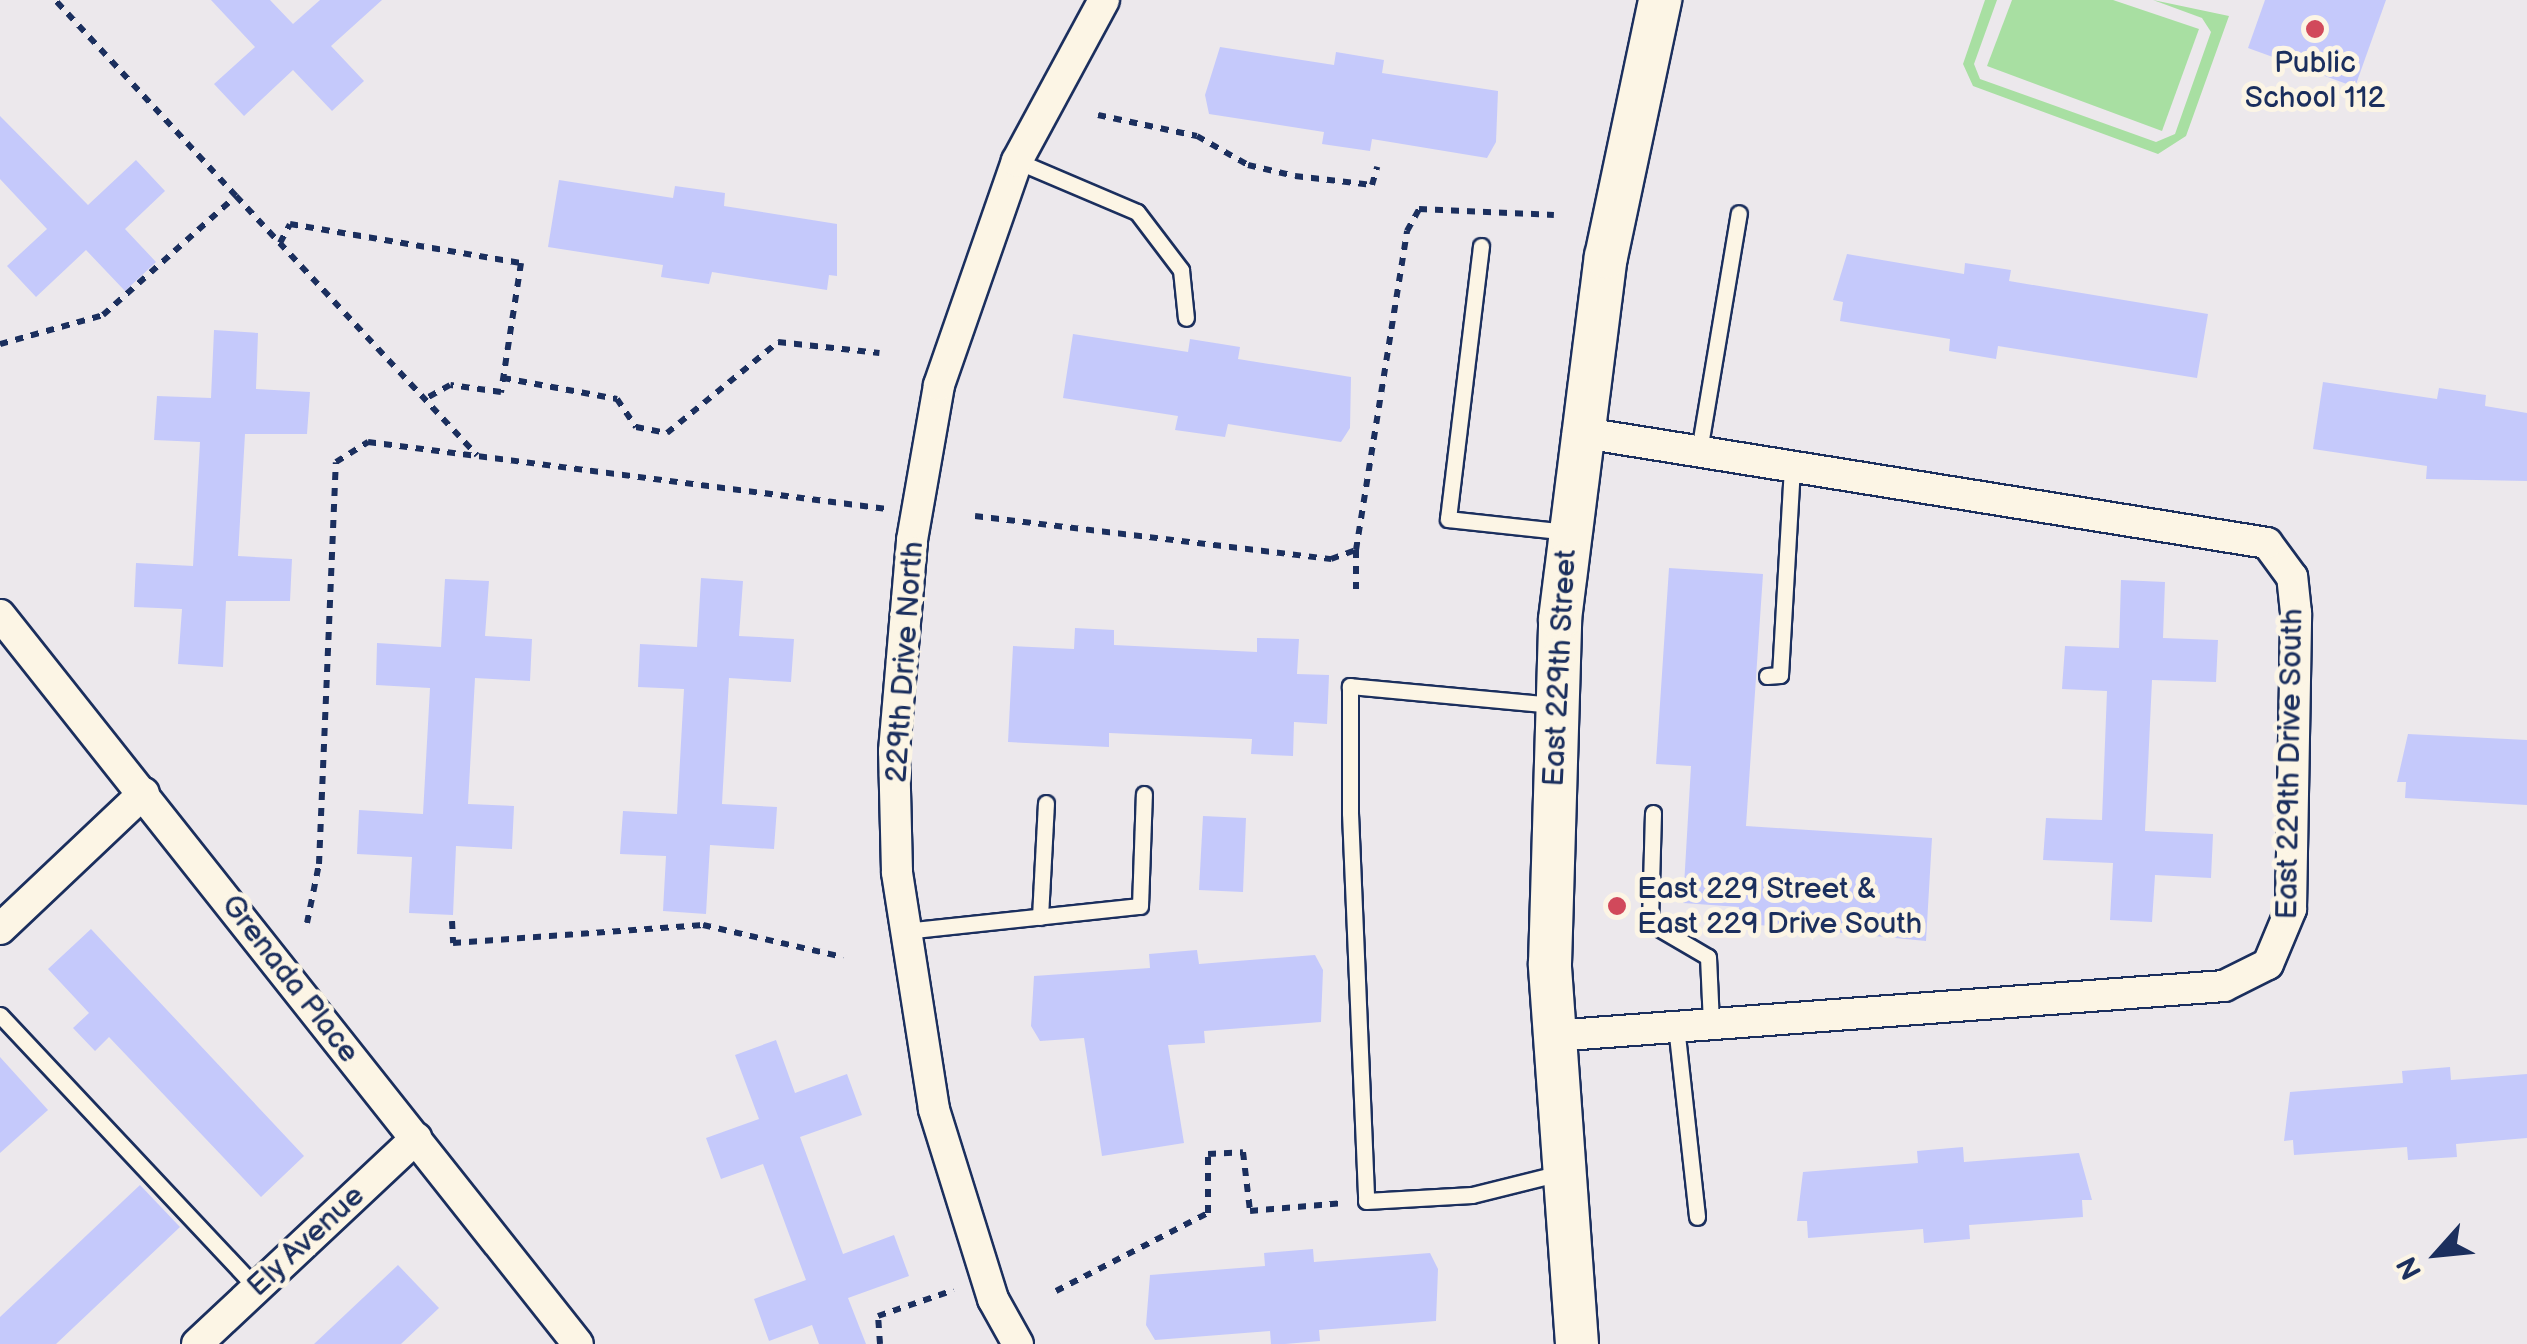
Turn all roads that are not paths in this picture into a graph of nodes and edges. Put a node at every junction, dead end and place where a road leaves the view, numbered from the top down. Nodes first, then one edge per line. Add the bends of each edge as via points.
1 (1104, 0) edge
2 (1659, 0) edge
3 (1017, 161) junction
4 (1739, 213) dead end
5 (1481, 246) dead end
6 (1186, 318) dead end
7 (1578, 432) junction
8 (1700, 450) junction
9 (1792, 464) junction
10 (1568, 532) junction
11 (0, 615) edge
12 (1767, 676) dead end
13 (1556, 705) junction
14 (144, 793) junction
15 (1144, 794) dead end
16 (1046, 803) dead end
17 (1653, 813) dead end
18 (1040, 916) junction
19 (3, 919) edge
20 (905, 931) junction
21 (0, 1015) edge
22 (1711, 1024) junction
23 (1676, 1026) junction
24 (1553, 1036) junction
25 (416, 1138) junction
26 (1564, 1172) junction
27 (1697, 1217) dead end
28 (256, 1288) junction
29 (197, 1344) edge
30 (578, 1344) edge
31 (1018, 1344) edge
32 (1577, 1344) edge

1 - 3 street, 229th Drive North
2 - 7 street, East 229th Street
3 - 6 lane via 1137,212 1182,270
3 - 20 street, 229th Drive North via 939,385 918,513 894,751
4 - 8 lane
5 - 10 lane via 1448,519
7 - 8 street, East 229th Drive South
7 - 10 street, East 229th Street
8 - 9 street, East 229th Drive South
9 - 12 lane via 1780,675
9 - 22 street, East 229th Drive South via 2267,543 2292,578 2296,613 2291,909 2268,964 2224,986
10 - 13 street, East 229th Street
11 - 14 street, Grenada Place
13 - 24 street, East 229th Street
13 - 26 lane via 1350,686 1366,1201 1472,1195
14 - 19 street
14 - 25 street, Grenada Place
15 - 18 lane via 1140,906
16 - 18 lane
17 - 22 lane via 1650,923 1708,957
18 - 20 lane
20 - 31 street, 229th Drive North via 934,1109 993,1299
21 - 28 lane
22 - 23 street, East 229th Drive South
23 - 24 street, East 229th Drive South
23 - 27 lane
24 - 26 street, East 229th Street
25 - 28 street, Ely Avenue
25 - 30 street, Grenada Place
26 - 32 street, East 229th Street
28 - 29 street, Ely Avenue

